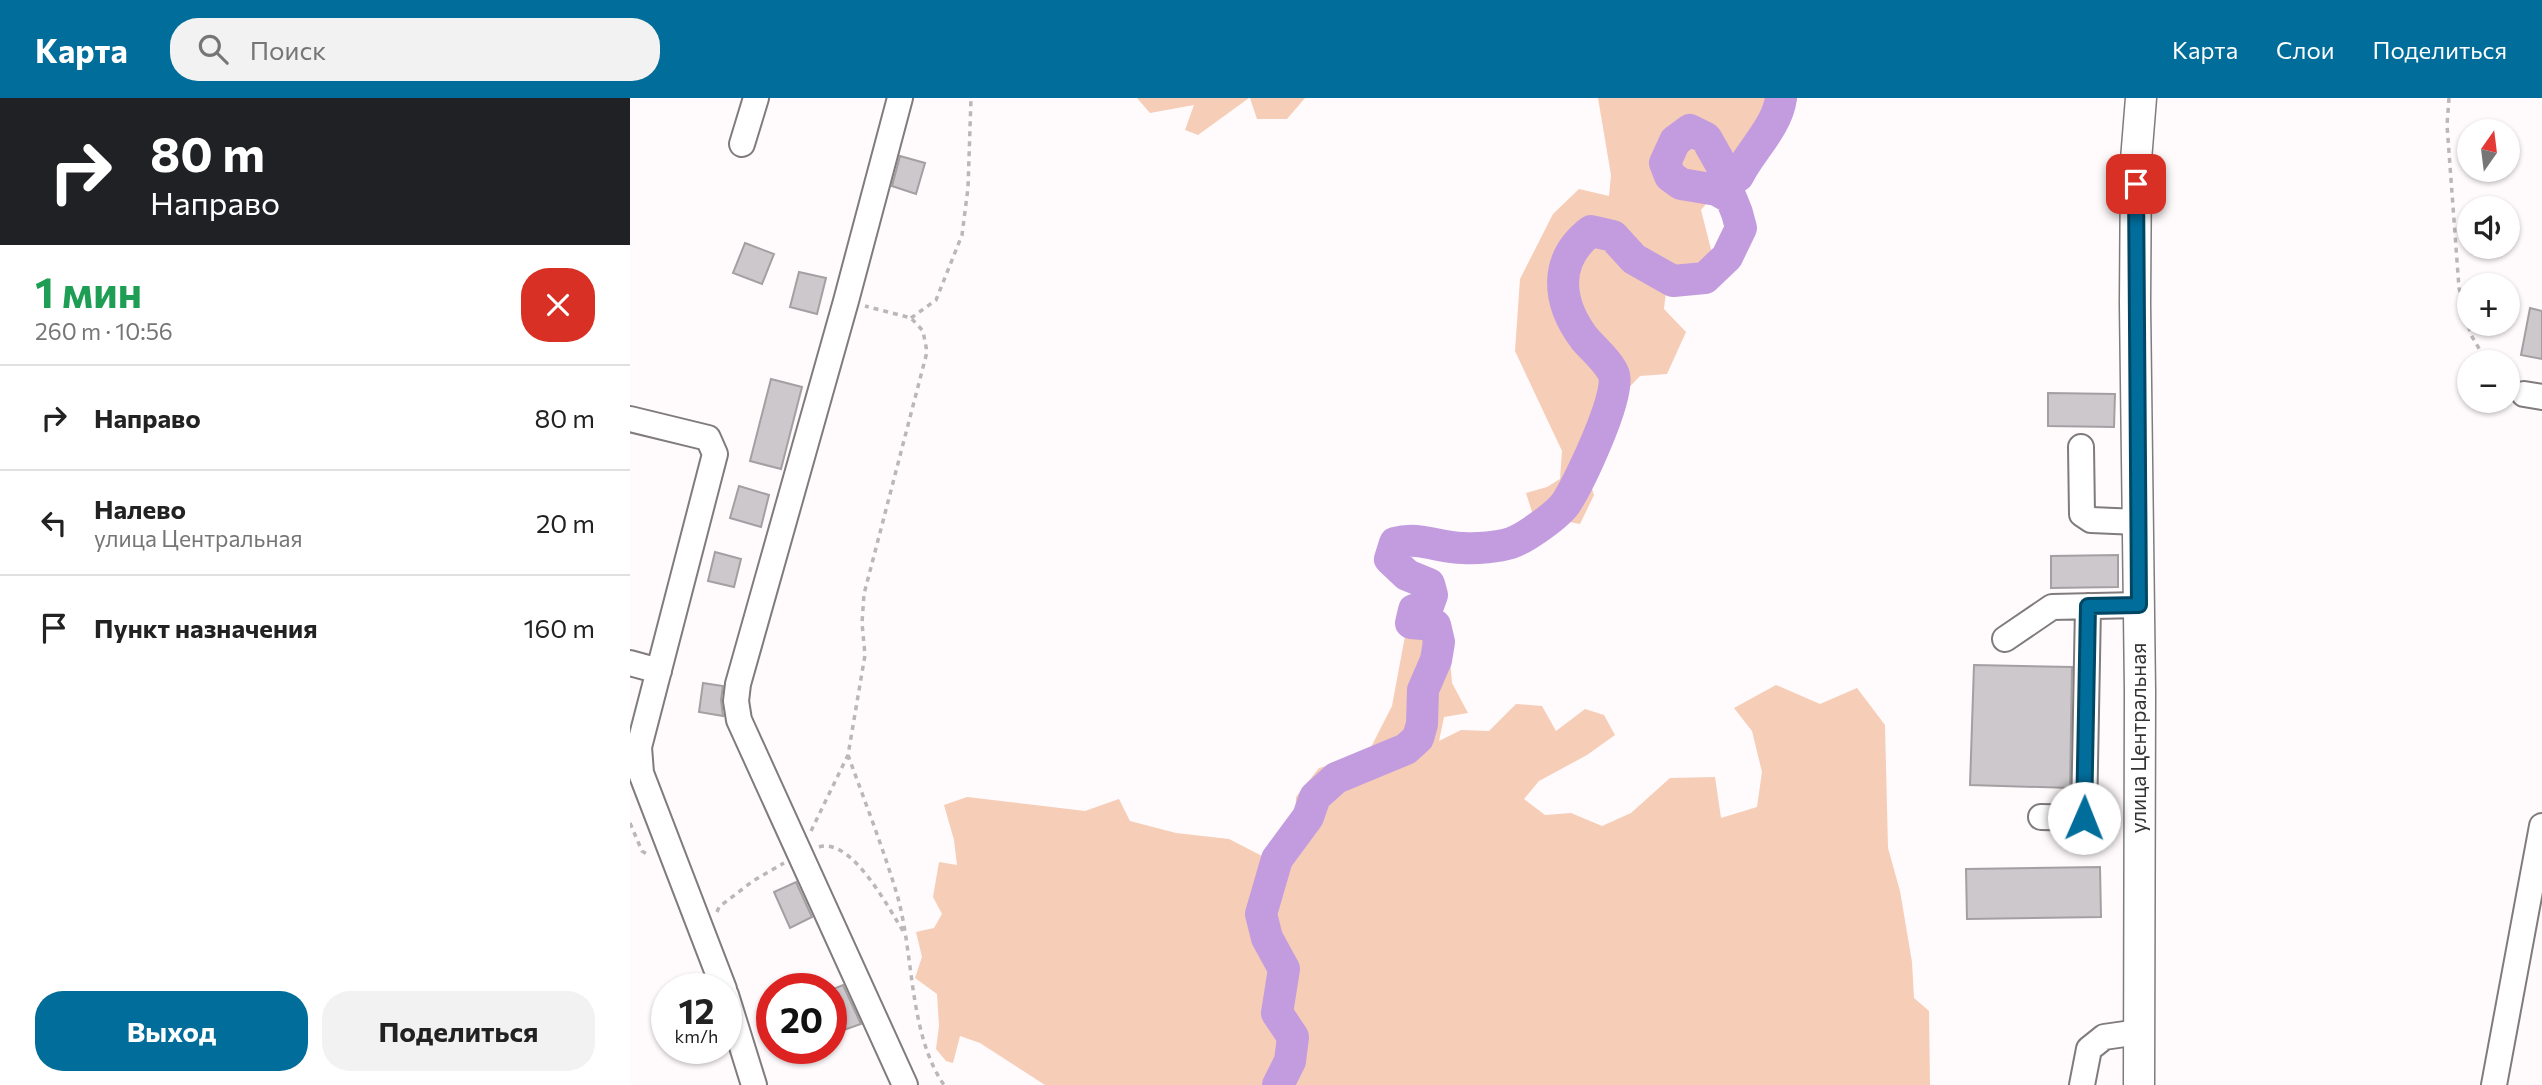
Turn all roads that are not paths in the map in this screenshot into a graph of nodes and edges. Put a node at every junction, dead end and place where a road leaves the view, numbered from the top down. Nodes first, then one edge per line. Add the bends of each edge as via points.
1 (756, 98) edge
2 (900, 98) edge
3 (2141, 98) edge
4 (742, 144) dead end
5 (630, 419) edge
6 (2081, 447) dead end
7 (2138, 522) junction
8 (2139, 605) junction
9 (2088, 606) junction
10 (2005, 639) dead end
11 (630, 663) edge
12 (659, 671) junction
13 (2041, 817) dead end
14 (2542, 826) edge
15 (718, 973) edge
16 (2139, 1032) junction
17 (742, 1046) edge
18 (754, 1085) edge
19 (905, 1085) edge
20 (2082, 1085) edge
21 (2139, 1085) edge
22 (2494, 1085) edge

1 - 4 street
2 - 19 street via 736,701 739,720
3 - 7 main road, улица Центральная via 2136,186
5 - 12 street via 708,438 715,454
6 - 7 street via 2082,514 2091,520
7 - 8 main road, улица Центральная
8 - 9 street
8 - 16 main road, улица Центральная
9 - 10 street via 2052,607
9 - 13 street via 2084,818
11 - 12 street
12 - 15 street via 639,747 641,773
14 - 22 street
16 - 20 street via 2104,1037 2089,1049
16 - 21 main road, улица Центральная
17 - 18 street

